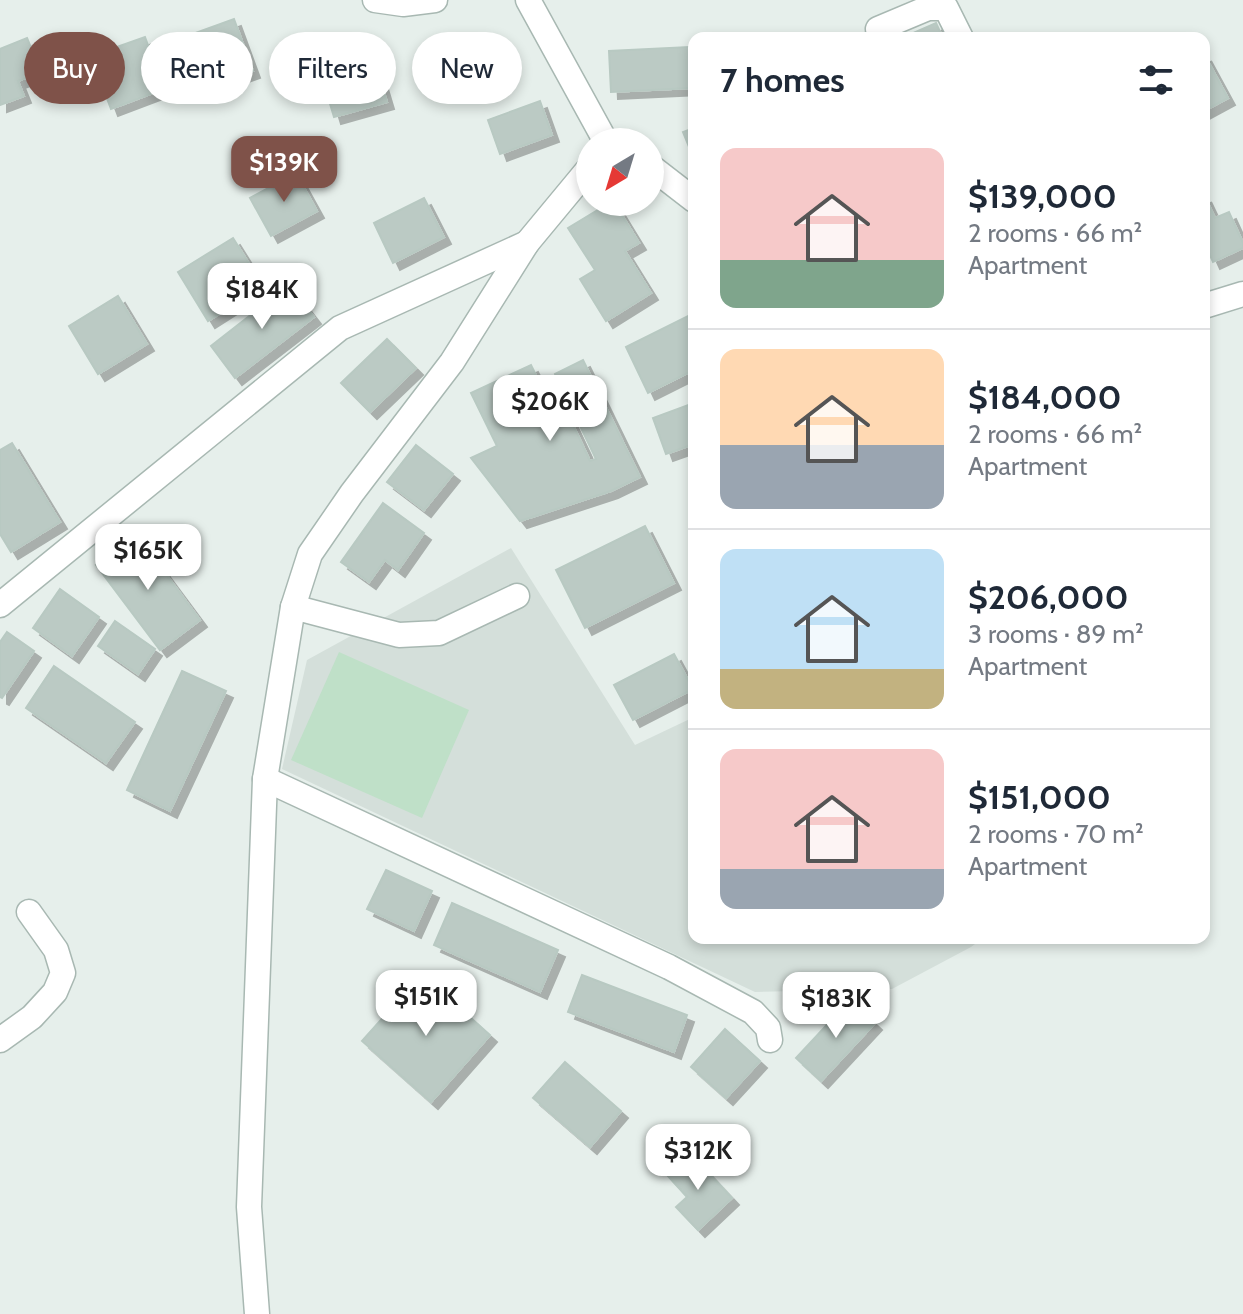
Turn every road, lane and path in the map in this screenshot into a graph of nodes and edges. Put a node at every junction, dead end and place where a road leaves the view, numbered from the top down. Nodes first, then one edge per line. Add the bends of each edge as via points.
1 (375, 0) edge
2 (435, 0) edge
3 (528, 0) edge
4 (878, 29) dead end
5 (958, 32) edge
6 (598, 128) edge
7 (664, 177) edge
8 (576, 184) edge
9 (688, 195) edge
10 (527, 243) junction
11 (1243, 294) edge
12 (1210, 304) edge
13 (517, 596) dead end
14 (0, 605) edge
15 (293, 607) junction
16 (265, 779) junction
17 (29, 912) dead end
18 (0, 1040) edge
19 (770, 1040) dead end
20 (257, 1314) edge

1 - 2 street
3 - 6 street
4 - 5 street via 928,8 946,8
7 - 9 street
8 - 10 street
10 - 14 street via 340,328
10 - 15 street via 452,362 310,554
11 - 12 street
13 - 15 street via 439,633 399,635
15 - 16 street
16 - 19 street via 669,967 753,1012 768,1028
16 - 20 street via 249,1207
17 - 18 street via 56,950 63,973 55,992 32,1017

